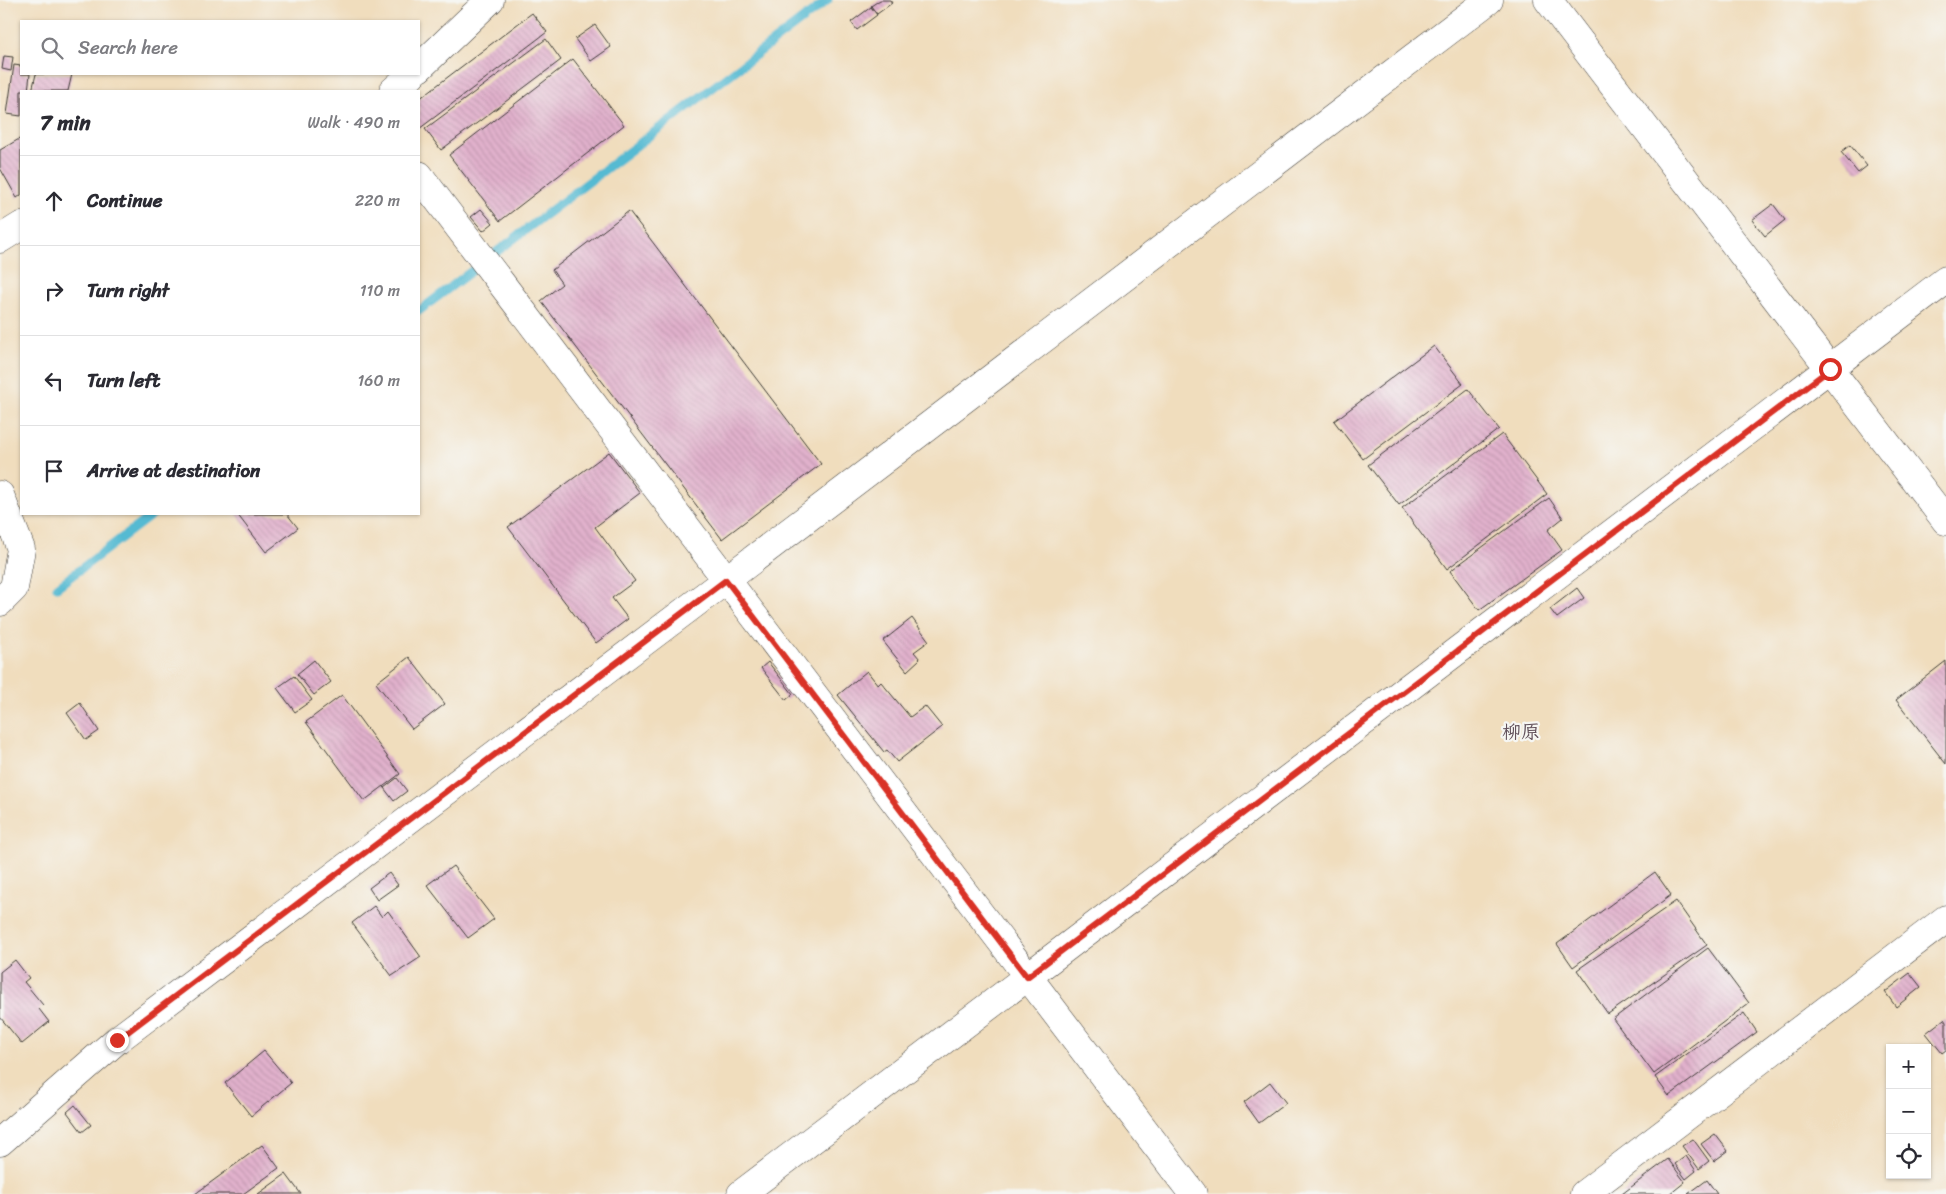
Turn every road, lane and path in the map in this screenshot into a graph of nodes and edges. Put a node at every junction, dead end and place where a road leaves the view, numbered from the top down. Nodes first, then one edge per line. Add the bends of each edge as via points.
1 (490, 0) edge
2 (1489, 0) edge
3 (1548, 0) edge
4 (420, 67) edge
5 (411, 75) edge
6 (394, 90) edge
7 (420, 176) edge
8 (20, 227) edge
9 (0, 239) edge
10 (1946, 280) edge
11 (1830, 369) junction
12 (0, 495) edge
13 (1946, 521) edge
14 (726, 580) junction
15 (0, 602) edge
16 (1946, 919) edge
17 (1027, 977) junction
18 (0, 1142) edge
19 (741, 1194) edge
20 (1193, 1194) edge
21 (1584, 1194) edge

1 - 4 street
2 - 14 street
3 - 11 street
5 - 6 street
7 - 14 street
8 - 9 street
10 - 11 street
11 - 13 street
11 - 17 street
12 - 15 street via 21,550 14,588
14 - 17 street
14 - 18 street via 117,1040
16 - 21 street
17 - 19 street
17 - 20 street

